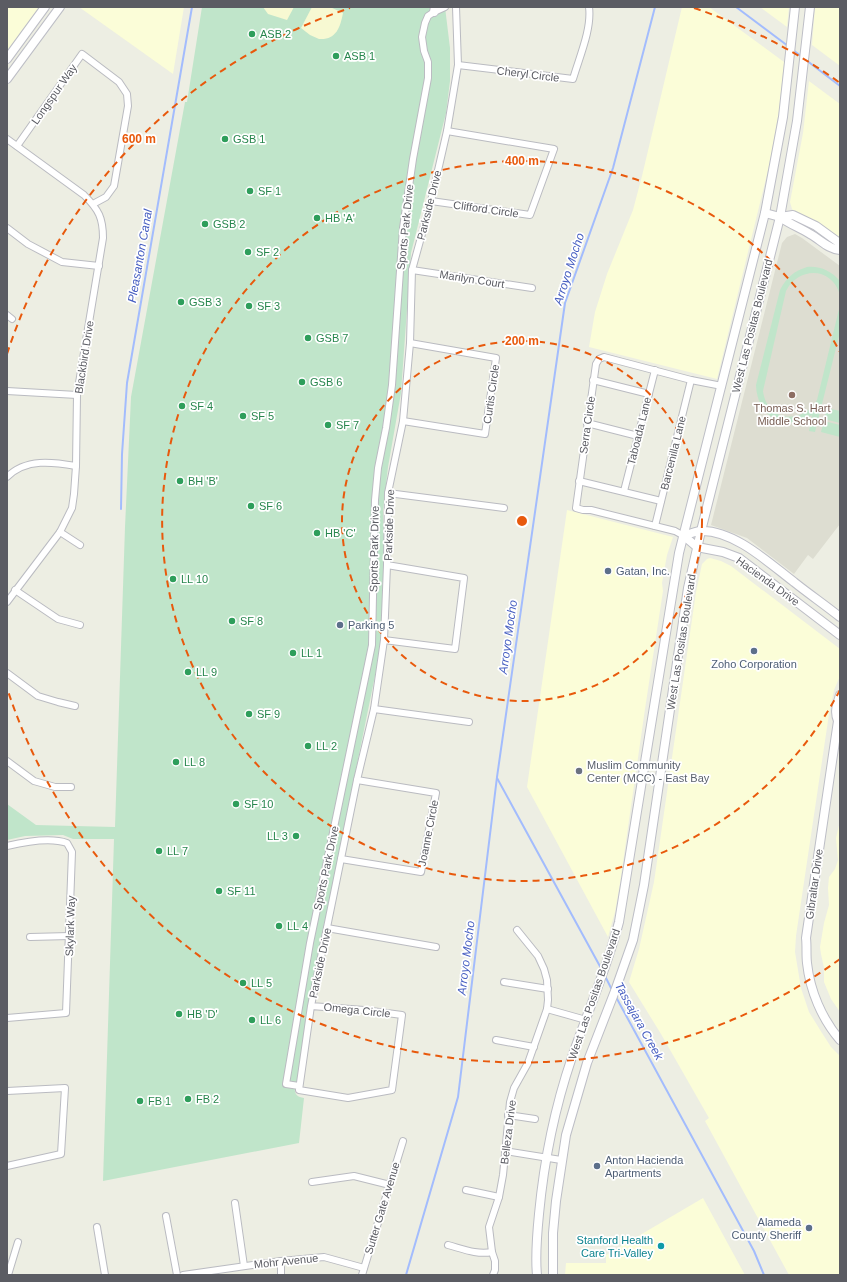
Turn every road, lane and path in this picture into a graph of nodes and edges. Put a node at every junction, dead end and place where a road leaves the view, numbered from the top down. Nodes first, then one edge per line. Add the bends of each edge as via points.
1 (45, 7) edge
2 (60, 7) edge
3 (445, 7) edge
4 (456, 7) edge
5 (589, 7) edge
6 (795, 7) edge
7 (810, 7) edge
8 (434, 10) edge
9 (7, 59) edge
10 (458, 65) junction
11 (7, 79) edge
12 (447, 131) junction
13 (7, 138) edge
14 (17, 146) junction
15 (430, 201) junction
16 (93, 204) junction
17 (764, 213) junction
18 (780, 217) junction
19 (7, 228) edge
20 (840, 250) edge
21 (99, 266) junction
22 (412, 270) junction
23 (532, 288) dead end
24 (410, 343) junction
25 (654, 370) junction
26 (594, 380) junction
27 (691, 380) junction
28 (722, 386) junction
29 (7, 392) edge
30 (648, 394) junction
31 (77, 395) junction
32 (403, 421) junction
33 (587, 423) junction
34 (638, 436) junction
35 (76, 466) junction
36 (7, 477) edge
37 (579, 481) junction
38 (624, 491) junction
39 (388, 493) junction
40 (661, 501) junction
41 (504, 508) dead end
42 (655, 526) junction
43 (701, 531) junction
44 (60, 532) junction
45 (684, 536) junction
46 (80, 545) dead end
47 (697, 547) junction
48 (387, 566) junction
49 (15, 590) junction
50 (7, 602) edge
51 (840, 617) edge
52 (80, 625) dead end
53 (840, 635) edge
54 (384, 640) junction
55 (7, 673) edge
56 (840, 695) edge
57 (75, 706) dead end
58 (374, 709) junction
59 (839, 721) edge
60 (469, 722) dead end
61 (7, 761) edge
62 (357, 780) junction
63 (71, 787) dead end
64 (7, 846) edge
65 (341, 859) junction
66 (327, 928) junction
67 (517, 930) dead end
68 (70, 936) junction
69 (30, 937) dead end
70 (436, 947) dead end
71 (504, 982) dead end
72 (548, 989) junction
73 (311, 1006) junction
74 (546, 1009) junction
75 (7, 1018) edge
76 (586, 1020) junction
77 (496, 1040) dead end
78 (840, 1040) edge
79 (534, 1048) junction
80 (299, 1088) junction
81 (7, 1091) edge
82 (508, 1114) junction
83 (535, 1120) dead end
84 (403, 1141) dead end
85 (505, 1151) junction
86 (547, 1158) junction
87 (561, 1160) junction
88 (7, 1166) edge
89 (312, 1182) dead end
90 (390, 1185) junction
91 (466, 1190) dead end
92 (499, 1197) junction
93 (235, 1203) dead end
94 (166, 1216) dead end
95 (97, 1227) dead end
96 (18, 1242) dead end
97 (448, 1245) dead end
98 (492, 1252) junction
99 (281, 1261) junction
100 (244, 1266) junction
101 (364, 1268) junction
102 (8, 1275) edge
103 (105, 1275) edge
104 (177, 1275) edge
105 (183, 1275) edge
106 (281, 1275) edge
107 (362, 1275) edge
108 (493, 1275) edge
109 (537, 1275) edge
110 (554, 1275) edge

1 - 9 main road
2 - 11 main road
3 - 8 street, Sports Park Drive
4 - 10 street, Parkside Drive
5 - 10 street, Cheryl Circle via 586,33 572,79
6 - 17 main road, West Las Positas Boulevard via 783,117
7 - 18 main road, West Las Positas Boulevard via 797,121
8 - 80 street, Sports Park Drive via 428,16 422,36 428,62 428,78 403,228 392,385 378,468 372,645 310,943 286,1084
10 - 12 street, Parkside Drive
12 - 15 street, Parkside Drive
12 - 15 street, Clifford Circle via 554,149 530,215
13 - 14 street, Blackbird Drive
14 - 16 street, Blackbird Drive
14 - 16 street, Longspur Way via 82,54 113,77 127,94 128,106 114,186 106,197
15 - 22 street, Parkside Drive
16 - 21 street, Blackbird Drive via 103,223
17 - 18 main road
17 - 28 main road, West Las Positas Boulevard
18 - 20 main road via 793,215 816,226 838,242
18 - 43 main road, West Las Positas Boulevard
19 - 21 street via 28,244 62,262
21 - 31 street, Blackbird Drive
22 - 23 street, Marilyn Court
22 - 24 street, Parkside Drive
24 - 32 street, Parkside Drive
24 - 32 street, Curtis Circle via 496,358 485,434
25 - 26 street, Serra Circle via 604,357 596,364
25 - 27 street, Serra Circle
25 - 30 street, Taboada Lane
26 - 30 street
26 - 33 street, Serra Circle
27 - 28 street, Serra Circle
27 - 40 street, Barcenilla Lane
28 - 45 main road, West Las Positas Boulevard
29 - 31 street
30 - 34 street, Taboada Lane
31 - 35 street, Blackbird Drive
32 - 39 street, Parkside Drive
33 - 34 street
33 - 37 street, Serra Circle
34 - 38 street, Taboada Lane
35 - 36 street via 56,463 32,464
35 - 44 street, Blackbird Drive via 72,508
37 - 38 street
37 - 42 street, Serra Circle via 576,508
38 - 40 street
39 - 41 street
39 - 48 street, Parkside Drive
40 - 42 street, Barcenilla Lane
42 - 45 street, Serra Circle
43 - 45 main road, Hacienda Drive
43 - 47 main road, West Las Positas Boulevard
43 - 51 main road, Hacienda Drive via 728,537 747,546
44 - 46 street
44 - 49 street, Blackbird Drive
45 - 47 main road, Hacienda Drive
45 - 76 main road, West Las Positas Boulevard via 673,584 620,922
47 - 53 main road, Hacienda Drive via 739,558
47 - 87 main road, West Las Positas Boulevard via 688,588 644,885 633,940 572,1108
48 - 54 street, Parkside Drive
48 - 54 street via 464,578 455,649
49 - 50 street, Blackbird Drive
49 - 52 street via 58,619
54 - 58 street, Parkside Drive
55 - 57 street via 38,696
56 - 59 main road, Gibraltar Drive via 836,716
58 - 60 street
58 - 62 street, Parkside Drive
59 - 78 main road, Gibraltar Drive via 806,938 806,961 815,998 825,1019
61 - 63 street via 34,781 55,787
62 - 65 street, Parkside Drive
62 - 65 street, Joanne Circle via 436,793 421,872
64 - 68 street, Skylark Way via 22,842 60,840 67,843 72,852
65 - 66 street, Parkside Drive
66 - 70 street
66 - 73 street, Parkside Drive
67 - 72 street, Belleza Drive via 538,956
68 - 69 street
68 - 75 street, Skylark Way via 66,1013
71 - 72 street
72 - 74 street, Belleza Drive
73 - 80 street, Parkside Drive
73 - 80 street, Omega Circle via 402,1015 392,1090 348,1098
74 - 76 street
74 - 79 street, Belleza Drive
76 - 86 main road, West Las Positas Boulevard via 558,1103
77 - 79 street
79 - 82 street, Belleza Drive via 514,1088
81 - 88 street via 64,1088 61,1154
82 - 83 street
82 - 85 street, Belleza Drive
84 - 90 street, Sutter Gate Avenue
85 - 86 street
85 - 92 street, Belleza Drive
86 - 87 street
86 - 109 main road, West Las Positas Boulevard via 536,1246
87 - 110 main road, West Las Positas Boulevard via 553,1232
89 - 90 street via 354,1176
90 - 101 street, Sutter Gate Avenue
91 - 92 street
92 - 98 street, Belleza Drive via 489,1227
93 - 100 street
94 - 104 street
95 - 103 street
96 - 102 street
97 - 98 street via 476,1253
98 - 108 street, Belleza Drive via 495,1261
99 - 100 street, Mohr Avenue
99 - 101 street, Mohr Avenue via 324,1257
99 - 106 street
100 - 105 street, Mohr Avenue
101 - 107 street, Sutter Gate Avenue

